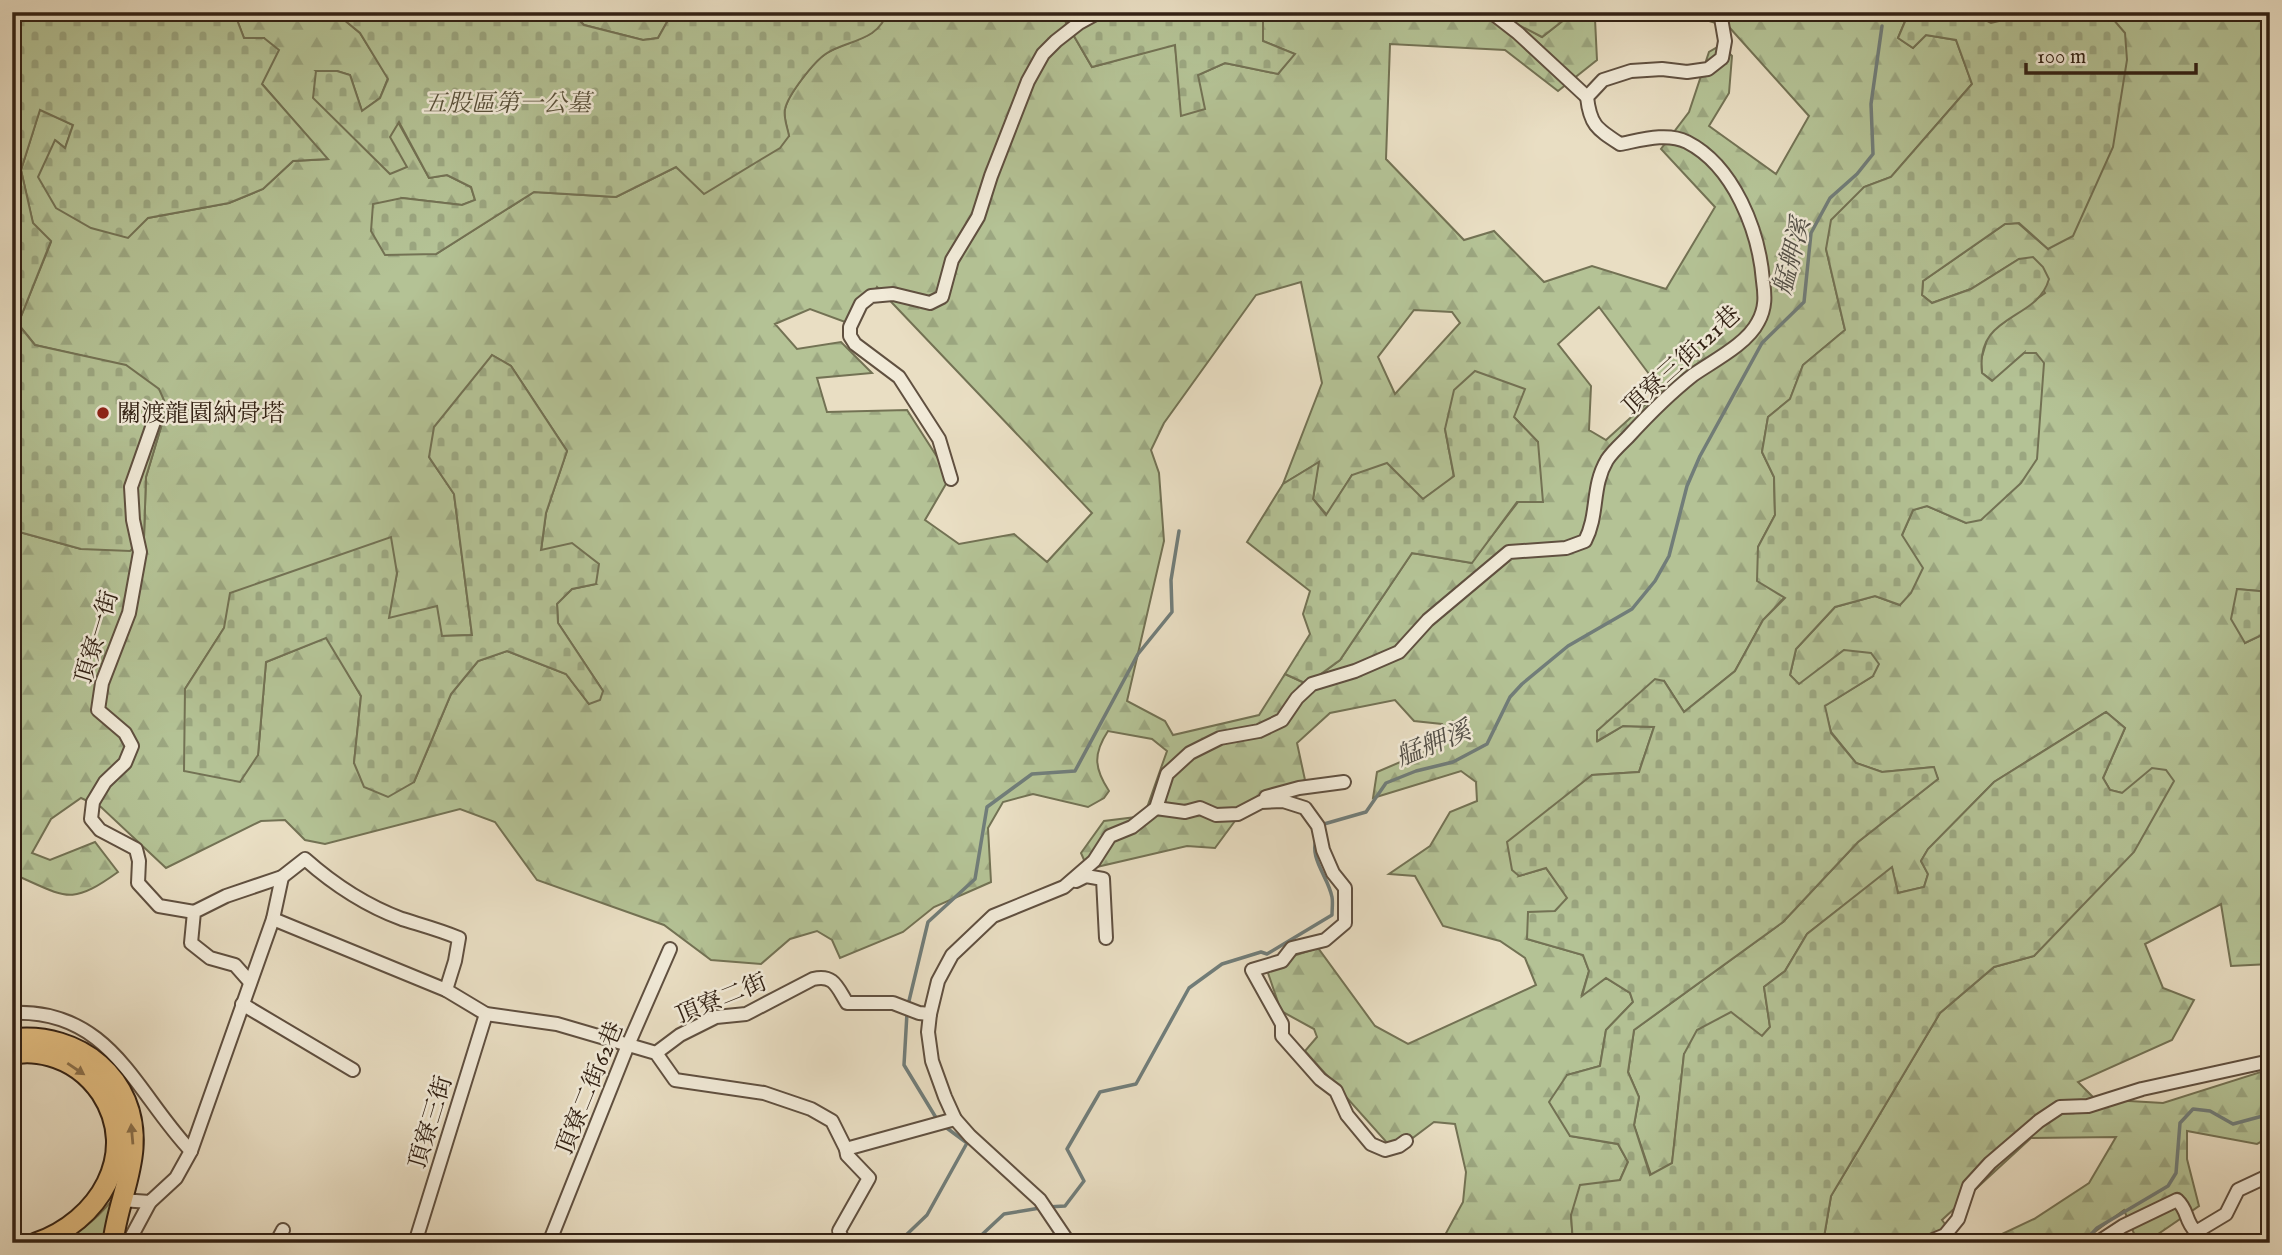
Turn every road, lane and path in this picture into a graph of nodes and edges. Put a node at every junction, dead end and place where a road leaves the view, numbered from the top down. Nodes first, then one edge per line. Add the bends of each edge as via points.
1 (1099, 12) edge
2 (1491, 12) edge
3 (1720, 12) edge
4 (1587, 97) junction
5 (156, 416) dead end
6 (951, 479) dead end
7 (1344, 782) dead end
8 (1261, 802) junction
9 (1156, 808) junction
10 (282, 877) junction
11 (1064, 887) junction
12 (194, 912) junction
13 (273, 919) junction
14 (1106, 938) dead end
15 (670, 949) dead end
16 (250, 982) junction
17 (446, 990) junction
18 (242, 1004) junction
19 (12, 1013) edge
20 (486, 1014) junction
21 (924, 1014) junction
22 (12, 1039) edge
23 (628, 1045) junction
24 (656, 1053) junction
25 (12, 1055) edge
26 (2270, 1061) edge
27 (353, 1070) dead end
28 (955, 1119) junction
29 (1406, 1142) dead end
30 (846, 1149) junction
31 (191, 1151) junction
32 (2270, 1175) edge
33 (121, 1200) junction
34 (150, 1202) junction
35 (283, 1230) dead end
36 (36, 1243) edge
37 (113, 1243) edge
38 (128, 1243) edge
39 (276, 1243) edge
40 (415, 1243) edge
41 (549, 1243) edge
42 (844, 1243) edge
43 (1069, 1243) edge
44 (1926, 1243) edge
45 (2097, 1243) edge

1 - 6 street via 1043,54 1028,81 978,217 951,260 942,298 930,303 893,293 871,296 861,304 850,327 855,344 899,377 939,439
2 - 4 street
3 - 4 street via 1725,41 1722,58 1708,69 1632,71 1602,80
4 - 9 street, 頂寮三街121巷 via 1589,116 1620,145 1673,137 1706,155 1730,183 1749,215 1761,255 1765,301 1758,323 1730,351 1658,404 1607,459 1596,485 1593,525 1585,541 1566,548 1509,552 1428,620 1399,652 1312,684 1282,720 1259,732 1220,738 1190,753 1167,774
5 - 12 street, 頂寮一街 via 131,487 140,552 129,613 98,701 98,710 125,733 132,746 125,763 93,802 91,819 100,830 136,849 138,883 159,906
7 - 8 street via 1269,795
8 - 9 street via 1238,814
8 - 29 street via 1283,801 1305,808 1318,826 1333,873 1345,888 1345,923 1325,940 1292,948 1282,961 1252,970 1282,1024 1282,1036 1336,1091 1347,1115 1371,1144 1385,1150
9 - 11 street via 1132,827 1110,836 1094,861
10 - 12 street
10 - 13 street
10 - 17 street via 305,859 325,877 373,905 459,938
11 - 14 street via 1086,876 1103,879
11 - 21 street via 993,916 952,955
12 - 16 street via 191,943 210,958 235,965
13 - 16 street
13 - 17 street, 頂寮二街
15 - 23 street, 頂寮二街62巷
16 - 18 street
17 - 20 street, 頂寮二街
18 - 27 street
18 - 31 street
19 - 31 street via 36,1013 59,1020 109,1047
20 - 23 street, 頂寮二街 via 557,1024
20 - 40 street, 頂寮三街
21 - 24 street, 頂寮二街 via 893,1003 847,1003 831,979 823,977 746,1014 716,1017
21 - 28 street via 932,1061
33 -> 22 main road via 133,1149 133,1127 116,1083 89,1055 68,1045
23 - 24 street, 頂寮二街
23 - 41 street, 頂寮二街62巷
24 - 30 street, 頂寮二街 via 675,1080 764,1093 811,1109 832,1121
25 -> 36 main road via 41,1054 81,1070 105,1100 116,1137 114,1163 95,1204 62,1232
26 - 44 street via 2142,1089 2088,1106 2060,1107 1990,1163 1969,1186 1958,1219 1945,1235
28 - 30 street
28 - 43 street via 1040,1200
30 - 42 street, 頂寮二街 via 846,1155 869,1178 839,1230
31 - 34 street via 176,1178
32 - 45 street via 2238,1190 2226,1214 2196,1232 2177,1200
33 - 34 street
33 - 37 main road
34 - 38 street
35 - 39 street

